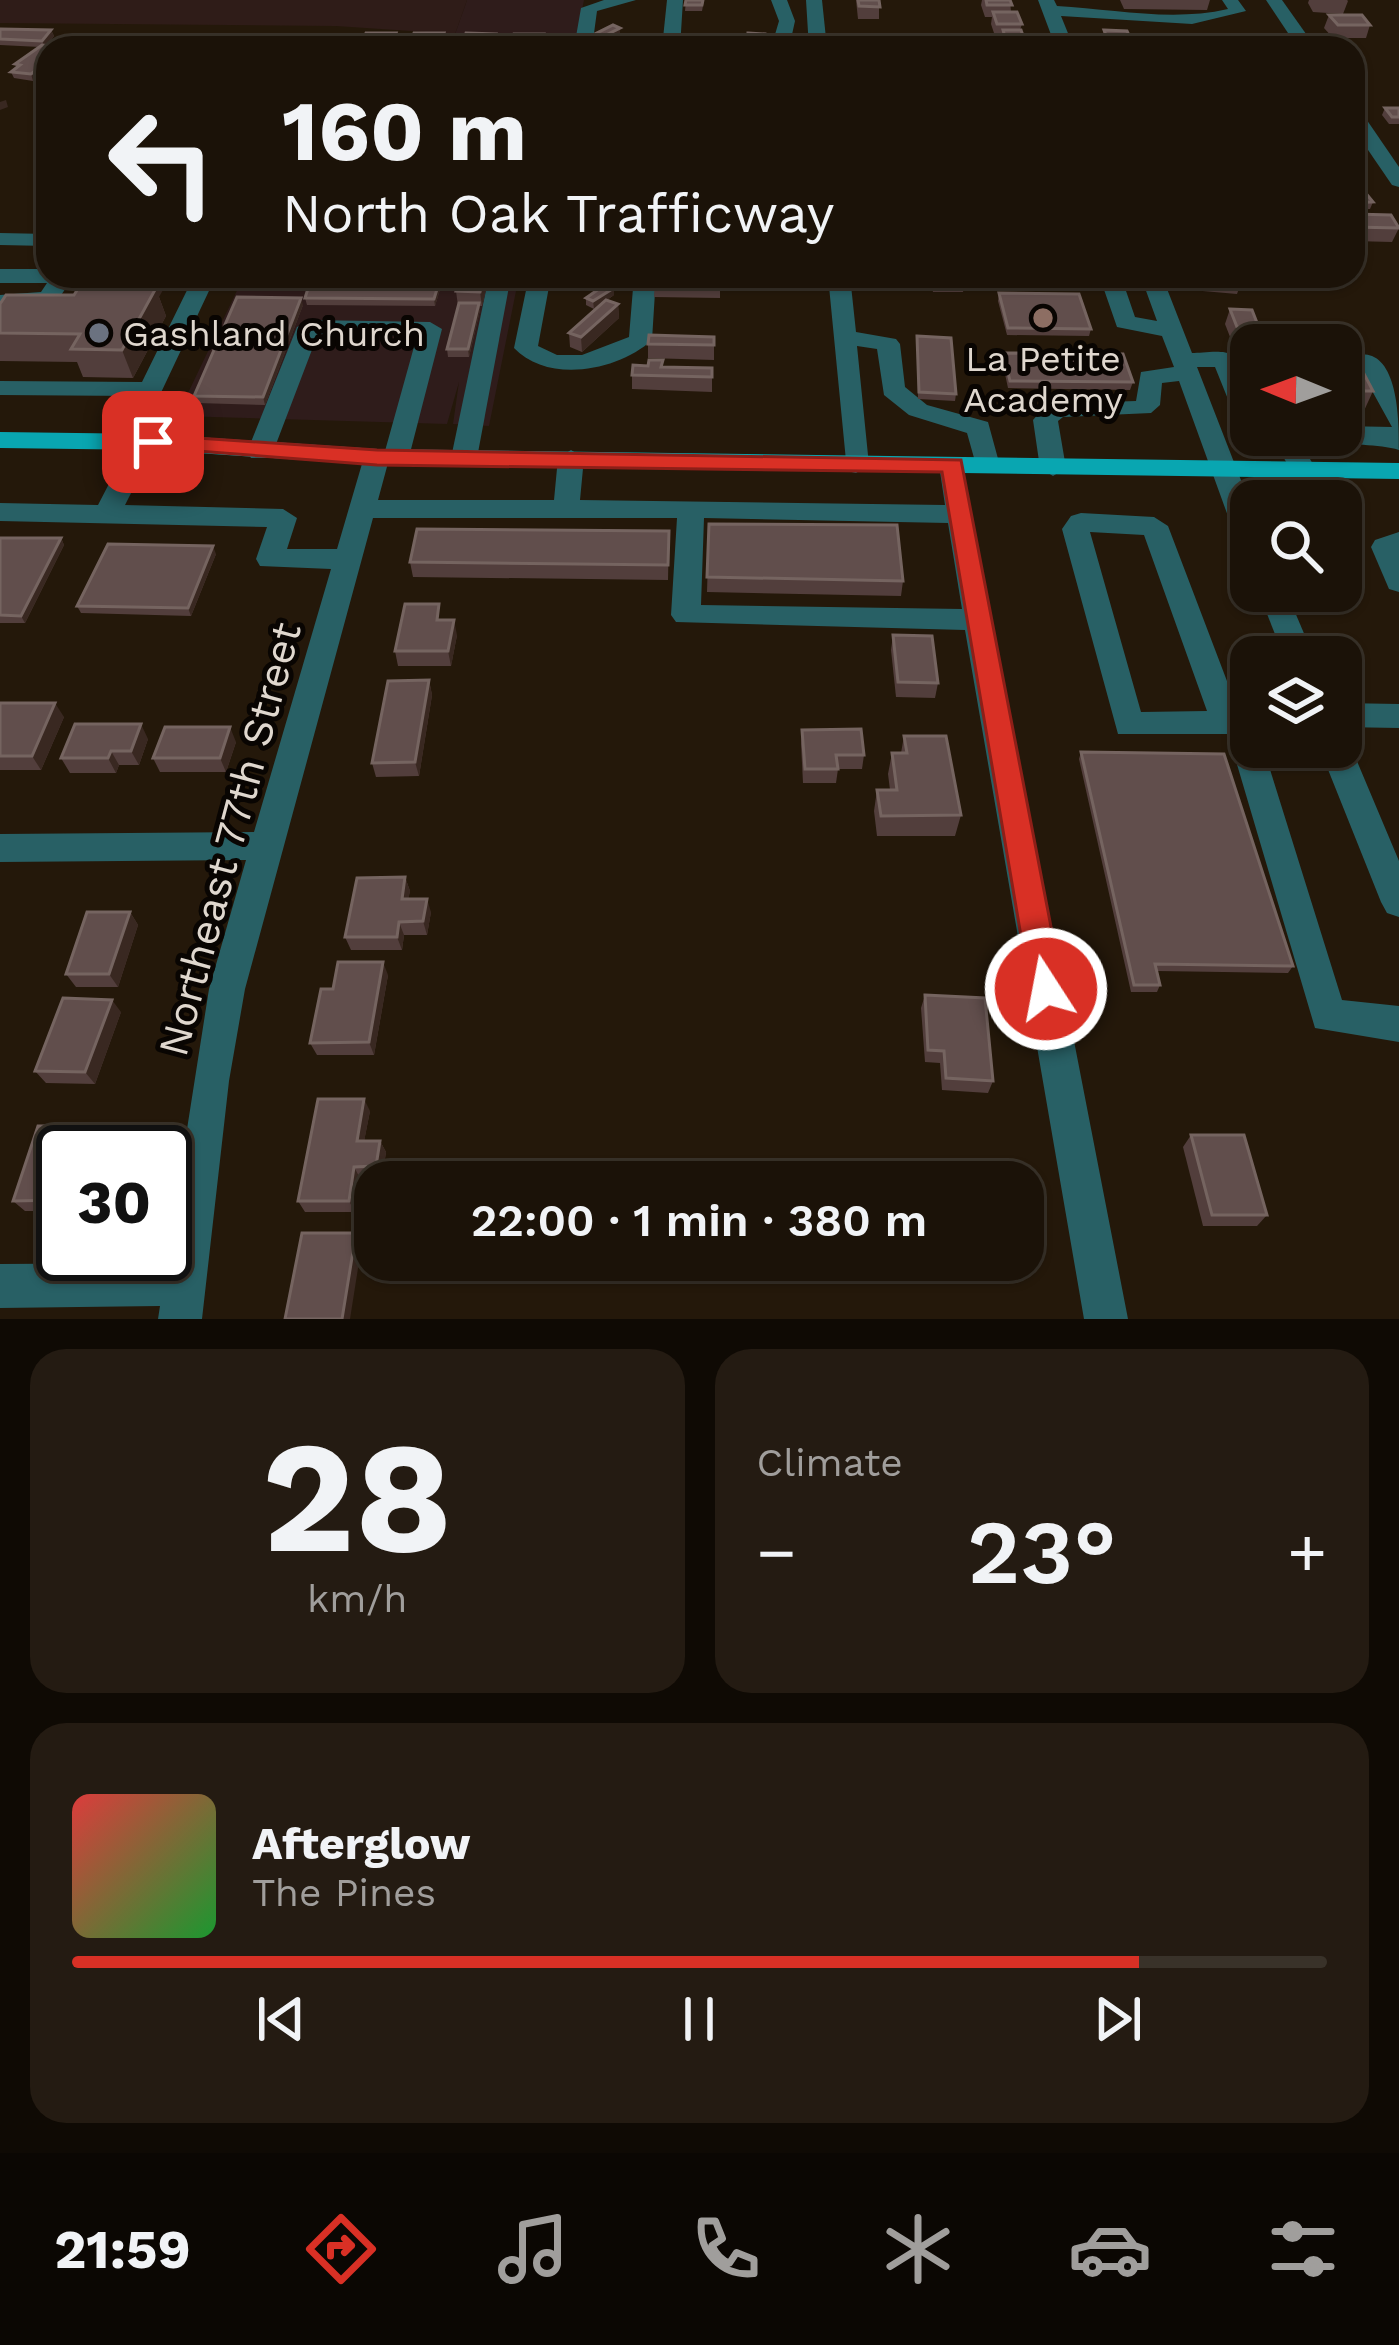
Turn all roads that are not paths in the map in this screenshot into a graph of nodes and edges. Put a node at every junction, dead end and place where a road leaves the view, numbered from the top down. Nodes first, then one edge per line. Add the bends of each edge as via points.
1 (628, 0) edge
2 (674, 0) edge
3 (778, 0) edge
4 (814, 0) edge
5 (1230, 0) edge
6 (1274, 0) edge
7 (1048, 6) edge
8 (1088, 6) edge
9 (585, 36) edge
10 (672, 36) edge
11 (783, 36) edge
12 (817, 36) edge
13 (1060, 36) edge
14 (1299, 36) edge
15 (1365, 131) edge
16 (1399, 181) edge
17 (0, 239) edge
18 (36, 240) edge
19 (0, 276) edge
20 (36, 276) edge
21 (55, 288) edge
22 (199, 288) edge
23 (498, 288) edge
24 (538, 288) edge
25 (644, 288) edge
26 (840, 288) edge
27 (1114, 288) edge
28 (1155, 288) edge
29 (0, 302) edge
30 (1172, 331) junction
31 (844, 337) junction
32 (1224, 360) junction
33 (1230, 360) edge
34 (1362, 362) edge
35 (1186, 366) junction
36 (1230, 374) edge
37 (0, 388) edge
38 (150, 389) junction
39 (1398, 431) edge
40 (1362, 433) edge
41 (0, 440) edge
42 (134, 442) junction
43 (260, 452) junction
44 (1295, 456) edge
45 (387, 457) junction
46 (464, 458) junction
47 (571, 458) junction
48 (856, 464) junction
49 (970, 466) junction
50 (1053, 468) junction
51 (1222, 470) junction
52 (1303, 470) junction
53 (1399, 471) edge
54 (1230, 490) edge
55 (364, 509) junction
56 (566, 509) junction
57 (691, 509) junction
58 (0, 512) edge
59 (107, 514) junction
60 (962, 514) junction
61 (1399, 541) edge
62 (350, 560) junction
63 (1399, 582) edge
64 (979, 620) junction
65 (1362, 715) edge
66 (1399, 716) edge
67 (1239, 722) edge
68 (1253, 768) edge
69 (1344, 768) edge
70 (268, 847) junction
71 (0, 848) edge
72 (1399, 902) edge
73 (1399, 1024) edge
74 (0, 1286) edge
75 (182, 1302) edge
76 (1106, 1319) edge

1 - 9 street via 590,8
2 - 10 street
3 - 11 street
4 - 12 street
5 - 8 street via 1238,11 1220,17 1110,17
6 - 14 street
7 - 8 street
7 - 13 street
15 - 16 street
17 - 18 street
19 - 20 street
21 - 29 street via 48,298
22 - 38 street
23 - 46 street
24 - 25 street via 526,348 544,362 592,363 640,340
26 - 31 street
27 - 30 street via 1125,322
28 - 30 street
30 - 35 street
31 - 48 street
31 - 49 street via 888,344 893,390 918,410 979,428
32 - 33 street
32 - 35 street
32 - 36 street
34 - 39 street
35 - 50 street via 1150,377 1142,408 1049,413
35 - 51 street
37 - 38 street
38 - 42 street
39 - 40 street
41 - 42 main road
42 - 43 main road
42 - 59 street
43 - 45 main road
43 - 45 street, Northeast 77th Street via 309,327 430,329
44 - 52 street
45 - 46 main road
45 - 55 street, Northeast 77th Street
46 - 47 main road
47 - 48 main road
47 - 56 street
48 - 49 main road
49 - 50 main road
49 - 60 street
50 - 51 main road
51 - 52 main road
51 - 54 street
52 - 53 main road
55 - 56 street
55 - 62 street, Northeast 77th Street
56 - 57 street
57 - 60 street
57 - 64 street via 686,615
58 - 59 street
59 - 62 street via 284,518 270,559
60 - 64 street
61 - 63 street via 1385,547
62 - 70 street, Northeast 77th Street
64 - 76 street
65 - 66 street
67 - 67 street via 1129,725 1076,530 1082,522 1154,526
68 - 73 street via 1328,1016
69 - 72 street
70 - 71 street
70 - 75 street, Northeast 77th Street via 227,988
74 - 75 street

